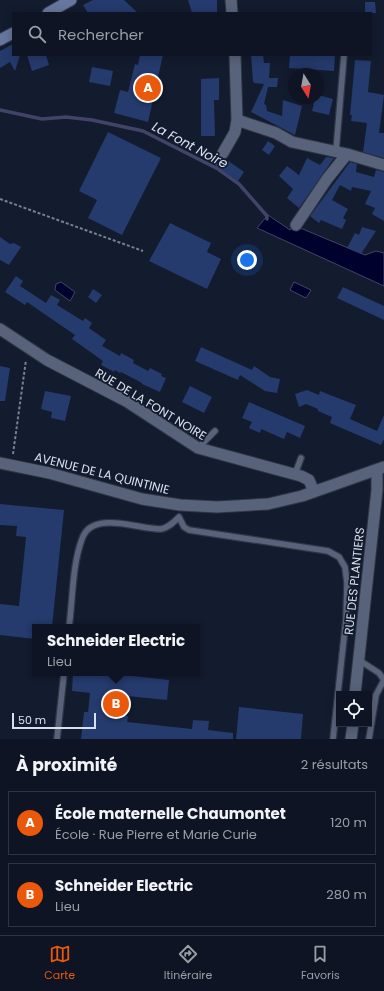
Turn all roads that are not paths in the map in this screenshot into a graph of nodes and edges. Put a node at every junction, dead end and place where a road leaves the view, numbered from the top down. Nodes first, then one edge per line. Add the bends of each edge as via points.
1 (71, 0) edge
2 (231, 0) edge
3 (50, 12) edge
4 (232, 12) edge
5 (12, 34) edge
6 (0, 40) edge
7 (235, 56) edge
8 (344, 56) edge
9 (237, 120) junction
10 (336, 151) junction
11 (223, 152) dead end
12 (347, 154) junction
13 (384, 165) edge
14 (296, 225) dead end
15 (0, 329) edge
16 (215, 431) dead end
17 (198, 448) junction
18 (301, 458) dead end
19 (0, 463) edge
20 (380, 468) edge
21 (295, 474) junction
22 (314, 492) junction
23 (180, 505) junction
24 (179, 517) junction
25 (70, 624) edge
26 (359, 660) junction
27 (64, 676) edge
28 (384, 680) edge
29 (355, 691) edge
30 (353, 727) edge
31 (57, 739) edge
32 (333, 739) edge
33 (351, 739) edge
34 (369, 739) edge

1 - 3 main road
2 - 4 street
5 - 6 main road
7 - 9 street
8 - 10 lane
9 - 10 street via 276,133 292,142
9 - 11 street via 235,132
10 - 12 street
12 - 13 street
12 - 14 street
15 - 17 street, RUE DE LA FONT NOIRE via 47,360 126,401
16 - 17 lane
17 - 21 street, RUE DE LA FONT NOIRE
18 - 21 lane
19 - 23 street, AVENUE DE LA QUINTINIE via 142,499
20 - 22 street, AVENUE DE LA QUINTINIE
20 - 26 street, RUE DES PLANTIERS
21 - 22 street, RUE DE LA FONT NOIRE via 309,480
22 - 23 street, AVENUE DE LA QUINTINIE via 268,504 216,507
23 - 24 lane
24 - 25 lane via 162,529 102,523 87,530 82,538 76,562
24 - 32 lane via 184,527 189,530 328,551 339,557 345,567 347,598
26 - 28 lane
26 - 29 street, RUE DES PLANTIERS
27 - 31 lane
28 - 34 lane via 376,695
30 - 33 street

